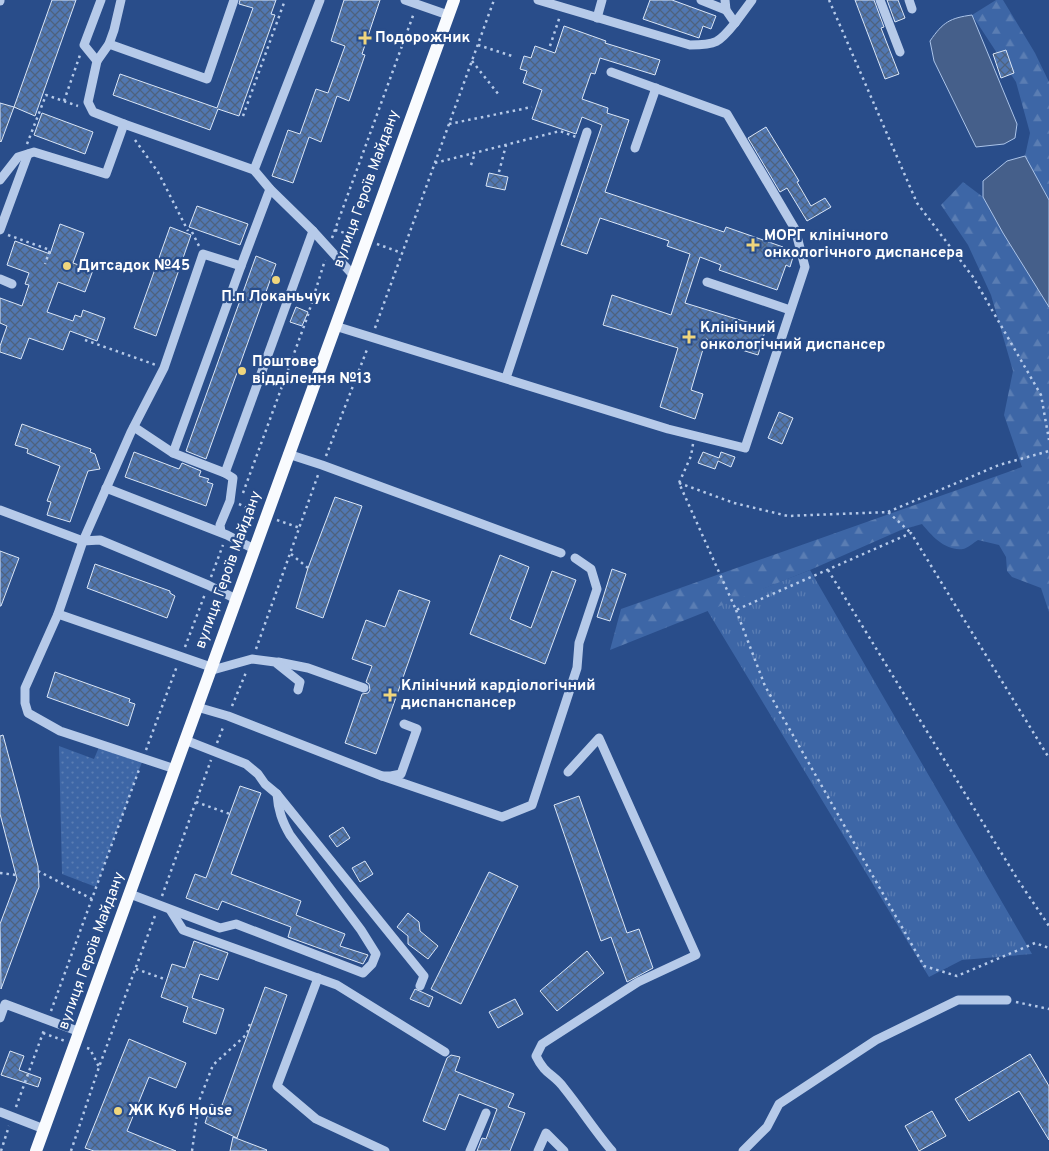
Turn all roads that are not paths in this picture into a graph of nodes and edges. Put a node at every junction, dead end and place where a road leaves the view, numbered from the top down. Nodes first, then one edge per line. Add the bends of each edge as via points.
1 (101, 0) edge
2 (121, 0) edge
3 (234, 0) edge
4 (320, 0) edge
5 (406, 0) edge
6 (454, 0) edge
7 (538, 0) edge
8 (602, 0) edge
9 (701, 0) edge
10 (725, 0) edge
11 (752, 0) edge
12 (880, 0) edge
13 (909, 0) edge
14 (726, 10) junction
15 (912, 10) dead end
16 (448, 16) junction
17 (598, 18) junction
18 (735, 22) junction
19 (108, 44) junction
20 (900, 52) dead end
21 (97, 61) junction
22 (610, 72) dead end
23 (656, 88) junction
24 (124, 124) junction
25 (585, 136) road end
26 (635, 148) dead end
27 (28, 154) junction
28 (254, 170) junction
29 (0, 180) edge
30 (270, 189) junction
31 (0, 231) edge
32 (313, 231) junction
33 (241, 266) junction
34 (353, 275) junction
35 (0, 279) edge
36 (707, 282) dead end
37 (12, 284) dead end
38 (790, 310) junction
39 (335, 326) junction
40 (506, 378) junction
41 (134, 427) junction
42 (173, 453) junction
43 (288, 454) junction
44 (225, 473) junction
45 (106, 488) junction
46 (0, 510) edge
47 (221, 532) junction
48 (83, 541) junction
49 (254, 549) junction
50 (561, 553) dead end
51 (575, 558) dead end
52 (236, 599) junction
53 (58, 614) junction
54 (275, 662) junction
55 (210, 669) junction
56 (364, 688) dead end
57 (298, 690) dead end
58 (197, 707) junction
59 (404, 724) dead end
60 (185, 740) junction
61 (174, 769) junction
62 (568, 772) dead end
63 (382, 776) junction
64 (277, 794) junction
65 (130, 894) junction
66 (172, 911) junction
67 (318, 978) junction
68 (420, 986) dead end
69 (1007, 1000) road end
70 (0, 1018) edge
71 (80, 1032) junction
72 (445, 1052) dead end
73 (0, 1112) edge
74 (486, 1113) dead end
75 (44, 1129) junction
76 (36, 1151) edge
77 (385, 1151) edge
78 (470, 1151) edge
79 (538, 1151) edge
80 (564, 1151) edge
81 (612, 1151) edge
82 (743, 1151) edge

1 - 21 lane via 84,45
2 - 19 lane
3 - 19 lane via 207,79
4 - 28 lane
5 - 16 lane
6 - 16 main road, вулиця Героїв Майдану
7 - 17 lane
8 - 17 lane
9 - 14 lane
10 - 14 lane
11 - 18 lane
12 - 20 lane
13 - 15 lane
14 - 18 lane
16 - 34 main road, вулиця Героїв Майдану
17 - 18 lane via 690,46 710,45 723,37
19 - 21 lane
21 - 24 lane via 88,102 93,112
22 - 23 lane
23 - 26 lane
23 - 38 lane via 726,114 734,127 795,229 805,267
24 - 27 lane via 106,174 34,152
24 - 28 lane
25 - 40 lane
27 - 29 lane via 18,157
27 - 31 lane
28 - 30 lane
30 - 32 lane
30 - 33 lane
32 - 34 lane
32 - 44 lane
33 - 41 lane via 203,254 164,368
33 - 42 lane
34 - 39 main road, вулиця Героїв Майдану
35 - 37 lane
36 - 38 lane
38 - 40 lane via 745,448
39 - 40 lane
39 - 43 main road, вулиця Героїв Майдану
41 - 42 lane
41 - 45 lane
42 - 44 lane
43 - 49 main road, вулиця Героїв Майдану
43 - 50 lane
44 - 47 lane via 233,478 230,501 220,524
45 - 47 lane
45 - 48 lane
46 - 48 lane
47 - 49 lane
48 - 52 lane via 100,540
48 - 53 lane
49 - 52 main road, вулиця Героїв Майдану
51 - 63 lane via 590,569 597,589 579,643 578,668 532,805 502,818
52 - 55 main road, вулиця Героїв Майдану
53 - 55 lane
53 - 61 lane via 25,688 28,713 60,731
54 - 55 lane via 252,659
54 - 56 lane via 308,668
54 - 57 lane via 300,682
55 - 58 main road, вулиця Героїв Майдану
58 - 60 main road, вулиця Героїв Майдану
58 - 63 lane
59 - 63 lane via 417,728 400,774
60 - 61 main road, вулиця Героїв Майдану
60 - 64 lane via 246,764
61 - 65 main road, вулиця Героїв Майдану
62 - 81 lane via 599,738 696,955 638,982 542,1044 536,1056 542,1068 563,1086
64 - 66 lane via 278,809 290,835 376,954 367,970 363,974 236,924 220,928
64 - 68 lane via 424,976
65 - 66 lane
65 - 71 main road, вулиця Героїв Майдану
66 - 67 lane via 183,930
67 - 72 lane via 337,985
67 - 77 lane via 277,1086 316,1119
69 - 82 lane via 958,1000 876,1040 778,1104 768,1127
70 - 71 lane via 5,1004
71 - 75 main road, вулиця Героїв Майдану
73 - 75 lane
74 - 78 lane
75 - 76 main road, вулиця Героїв Майдану
79 - 80 lane via 546,1133

